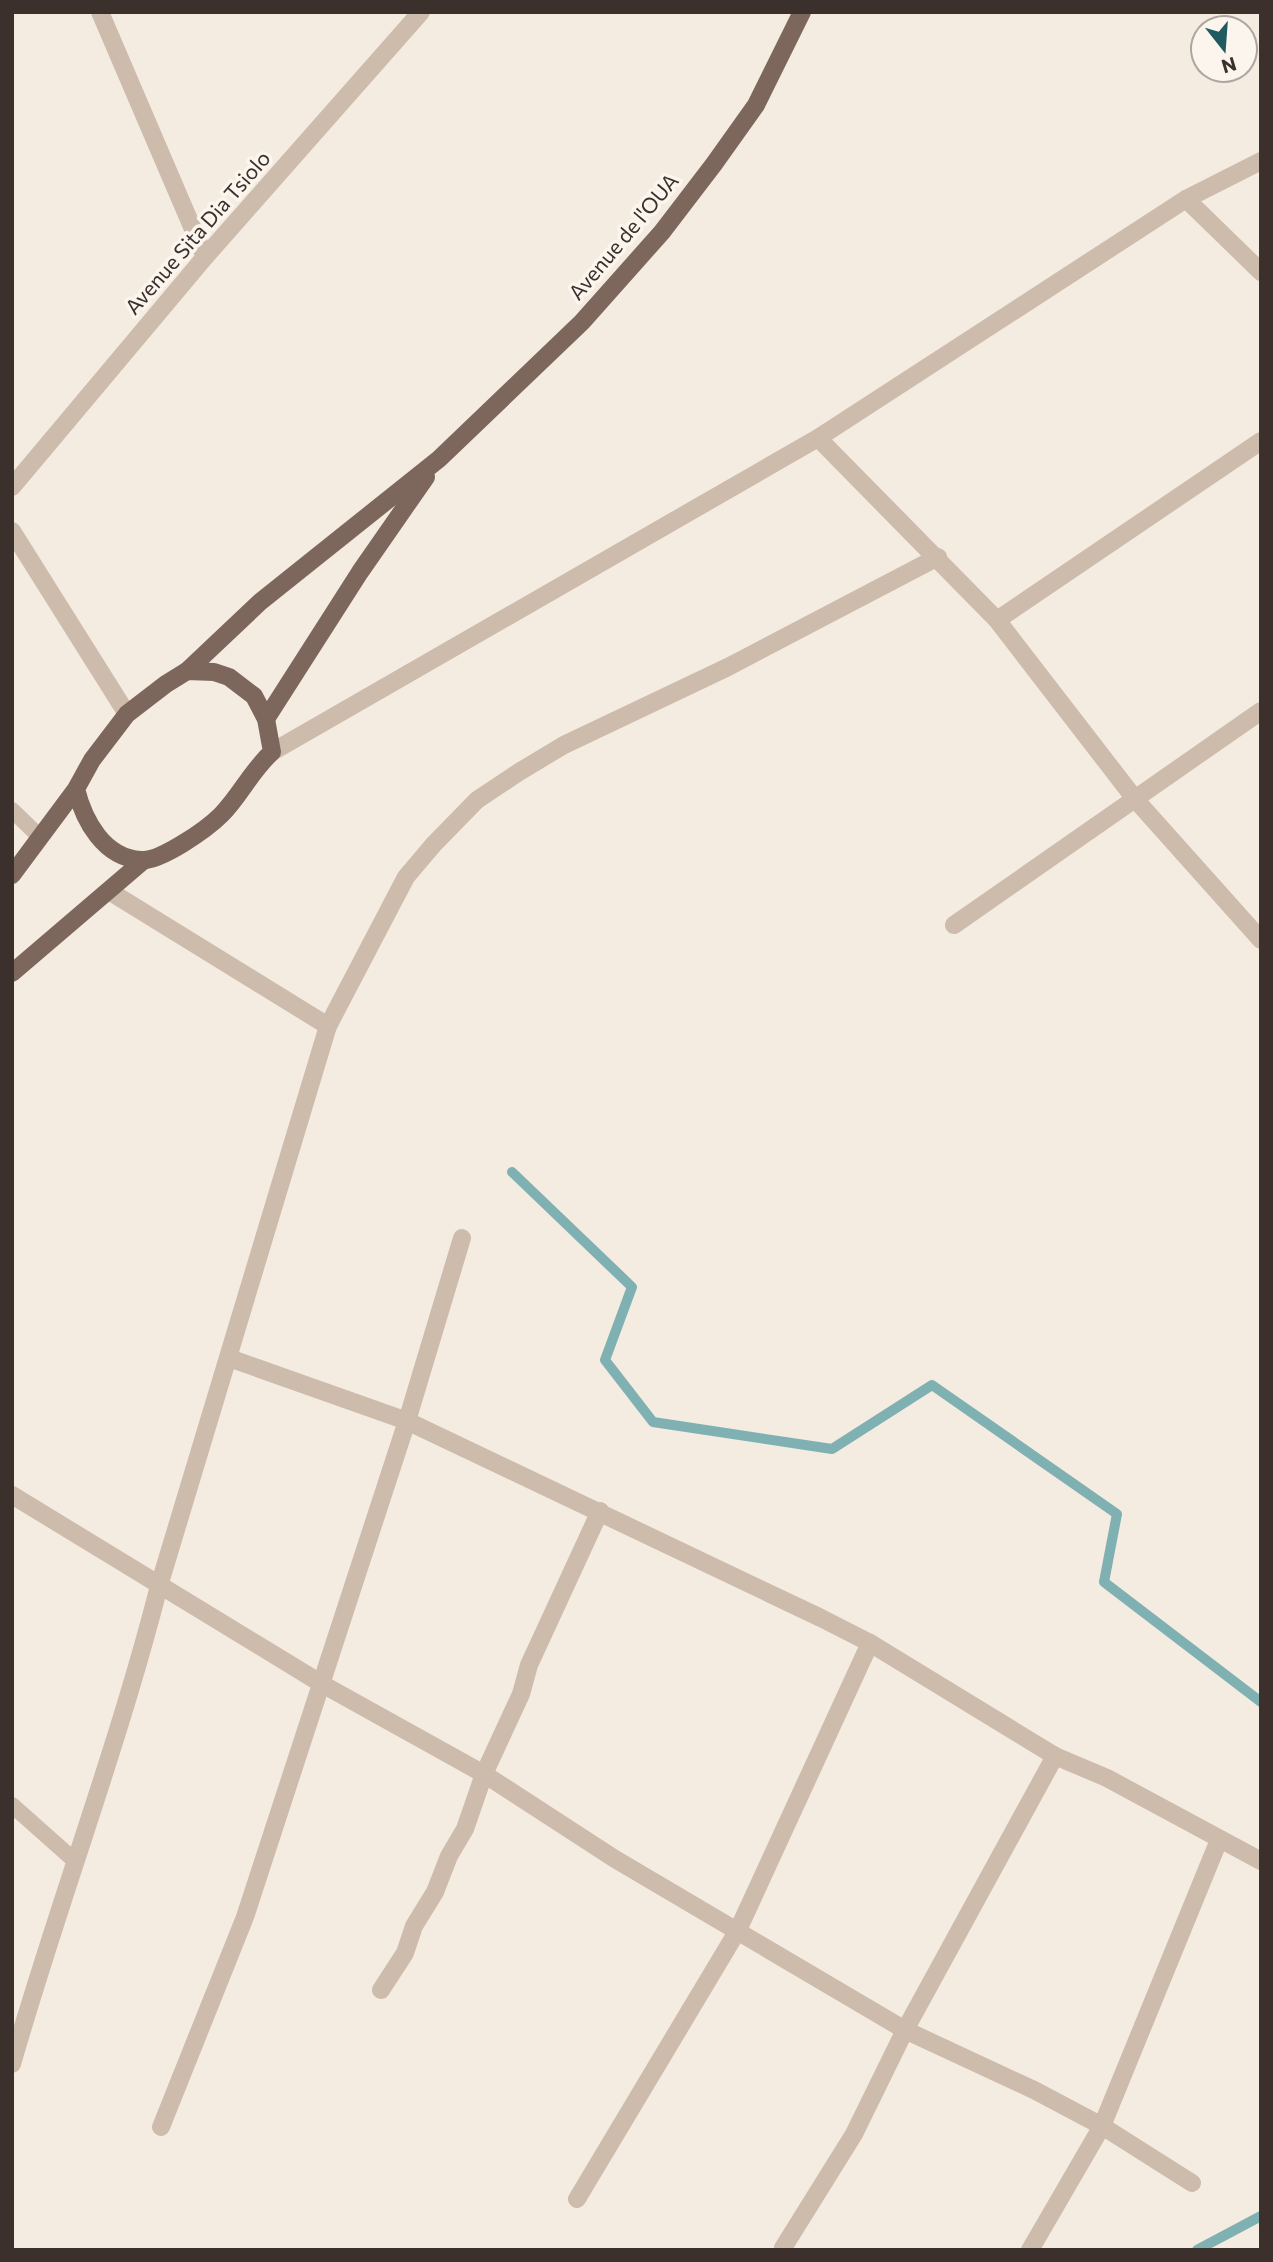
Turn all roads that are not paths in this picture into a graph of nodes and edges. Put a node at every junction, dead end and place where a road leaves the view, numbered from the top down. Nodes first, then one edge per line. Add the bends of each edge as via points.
1 (100, 12) edge
2 (802, 12) edge
3 (417, 14) edge
4 (1261, 161) edge
5 (1186, 199) junction
6 (205, 257) junction
7 (1261, 272) edge
8 (818, 438) junction
9 (1261, 441) edge
10 (439, 459) junction
11 (12, 487) edge
12 (12, 531) edge
13 (937, 558) junction
14 (997, 620) junction
15 (187, 671) junction
16 (1261, 711) edge
17 (127, 714) junction
18 (266, 719) junction
19 (272, 752) junction
20 (76, 789) junction
21 (1135, 799) junction
22 (12, 810) edge
23 (40, 837) junction
24 (143, 861) junction
25 (12, 875) edge
26 (109, 891) junction
27 (954, 925) dead end
28 (1261, 940) edge
29 (12, 973) edge
30 (328, 1026) junction
31 (462, 1238) dead end
32 (229, 1358) junction
33 (407, 1421) junction
34 (12, 1495) edge
35 (600, 1511) junction
36 (159, 1586) junction
37 (870, 1643) junction
38 (322, 1685) junction
39 (1055, 1756) junction
40 (484, 1774) junction
41 (12, 1805) edge
42 (1219, 1840) junction
43 (75, 1861) junction
44 (1261, 1861) edge
45 (738, 1930) junction
46 (382, 1990) dead end
47 (905, 2030) junction
48 (12, 2064) edge
49 (1102, 2126) junction
50 (161, 2127) dead end
51 (1192, 2183) dead end
52 (577, 2199) dead end
53 (783, 2248) edge
54 (1030, 2250) edge

1 - 6 street
2 - 10 main road, Avenue de l'OUA via 756,105 662,232 582,322
3 - 6 street, Avenue Sita Dia Tsiolo
4 - 5 street
5 - 7 street
5 - 8 street
6 - 11 street, Avenue Sita Dia Tsiolo
8 - 13 street
8 - 19 street
9 - 14 street
10 - 15 main road, Avenue de l'OUA via 260,602
10 - 18 main road, Avenue de l'OUA
12 - 17 street
13 - 14 street
13 - 30 street via 728,667 564,745 477,800 406,877
14 - 21 street
15 - 17 main road
15 - 18 main road via 214,672 237,681 254,695
16 - 21 street
17 - 20 main road
18 - 19 main road
19 - 24 main road via 220,816 168,852
20 - 23 main road
20 - 24 main road via 84,817 107,845 120,855
21 - 27 street
21 - 28 street
22 - 23 lane
23 - 25 main road
24 - 26 main road
26 - 29 main road
26 - 30 street
30 - 32 street
31 - 33 street
32 - 33 street
32 - 36 street
33 - 35 street
33 - 38 street
34 - 36 street
35 - 37 street
35 - 40 street
36 - 38 street
36 - 43 street
37 - 39 street
37 - 45 street
38 - 40 street
38 - 50 street via 245,1917
39 - 42 street via 1107,1778
39 - 47 street
40 - 45 street via 615,1859
40 - 46 street via 465,1829
41 - 43 lane
42 - 44 street
42 - 49 street
43 - 48 street
45 - 47 street
45 - 52 street
47 - 49 street
47 - 53 street via 854,2134
49 - 51 street
49 - 54 street

